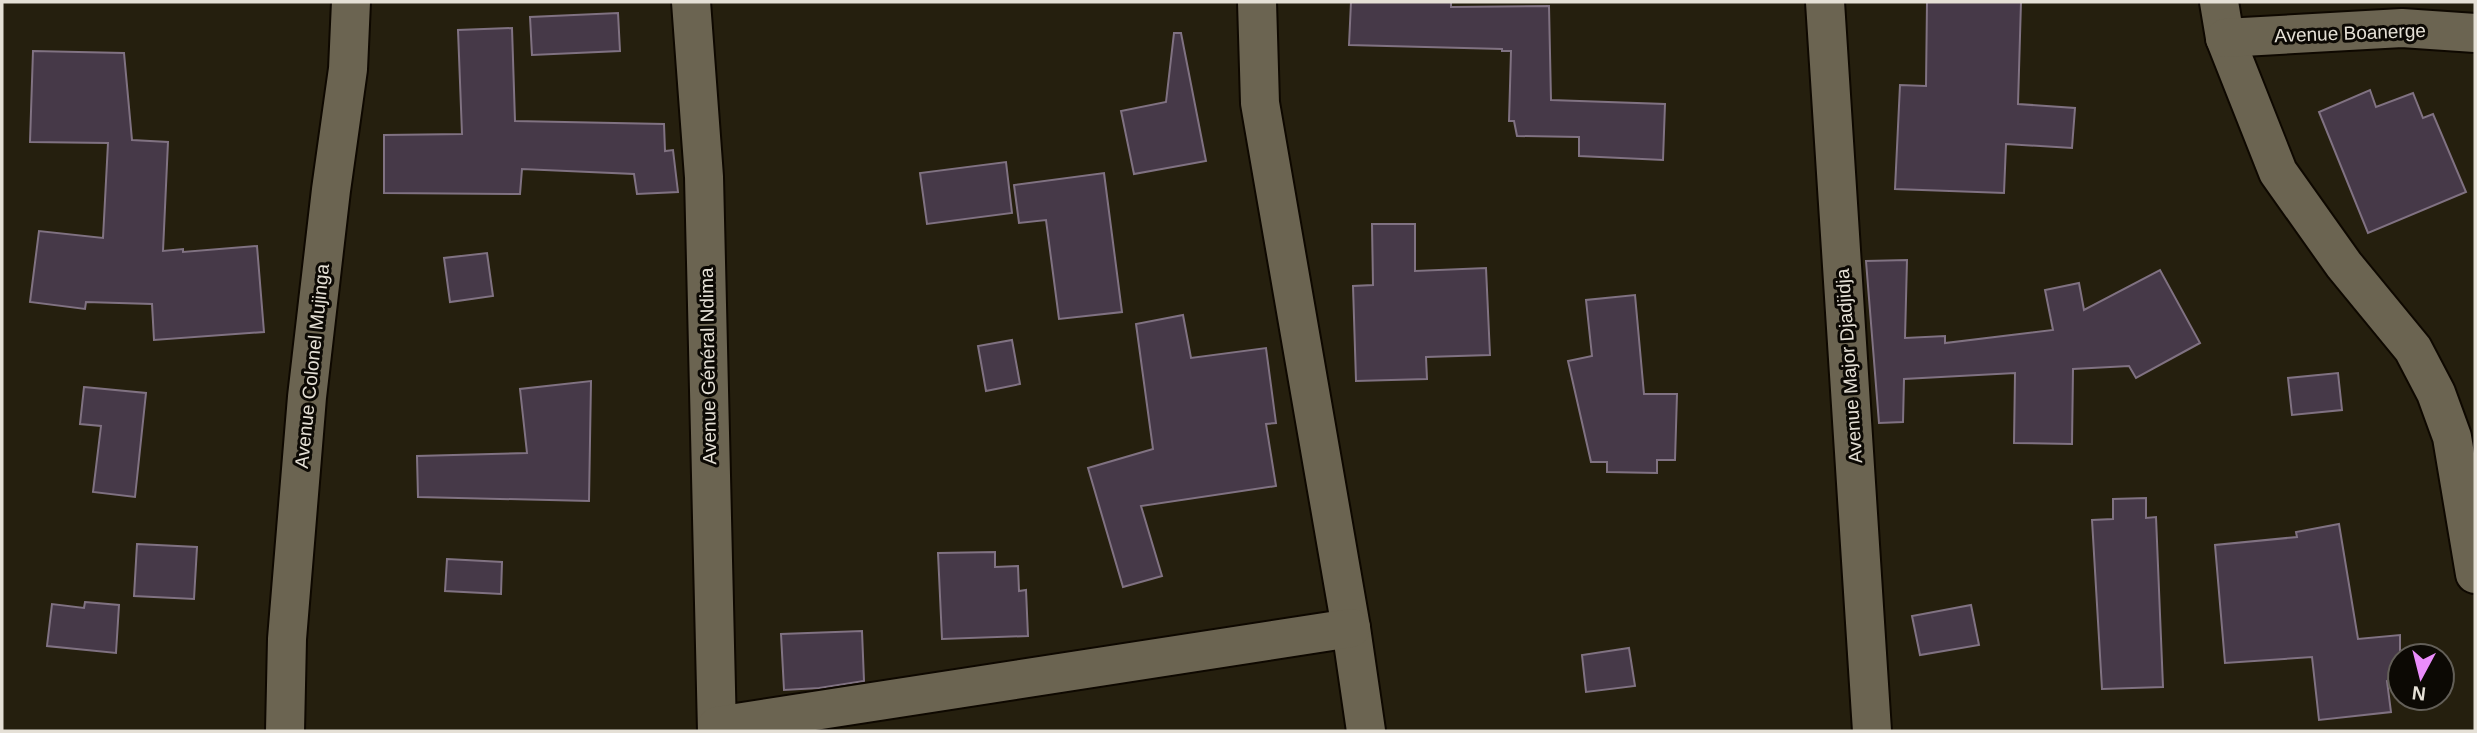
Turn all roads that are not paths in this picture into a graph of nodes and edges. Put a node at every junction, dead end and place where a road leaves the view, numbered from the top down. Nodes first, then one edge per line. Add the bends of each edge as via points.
1 (351, 2) edge
2 (691, 2) edge
3 (1257, 2) edge
4 (1825, 2) edge
5 (2222, 20) edge
6 (2475, 33) edge
7 (2475, 574) edge
8 (1352, 628) junction
9 (717, 729) edge
10 (285, 731) edge
11 (1366, 731) edge
12 (1872, 731) edge

1 - 10 street, Avenue Colonel Mujinga via 348,69 307,397 287,639
2 - 9 street, Avenue Général Ndima via 704,177
3 - 8 street via 1260,103
4 - 12 street, Avenue Major Djadjidja
5 - 6 street, Avenue Boanerge
5 - 7 street via 2278,172 2344,265 2413,349 2436,393 2452,437
8 - 9 street
8 - 11 street

